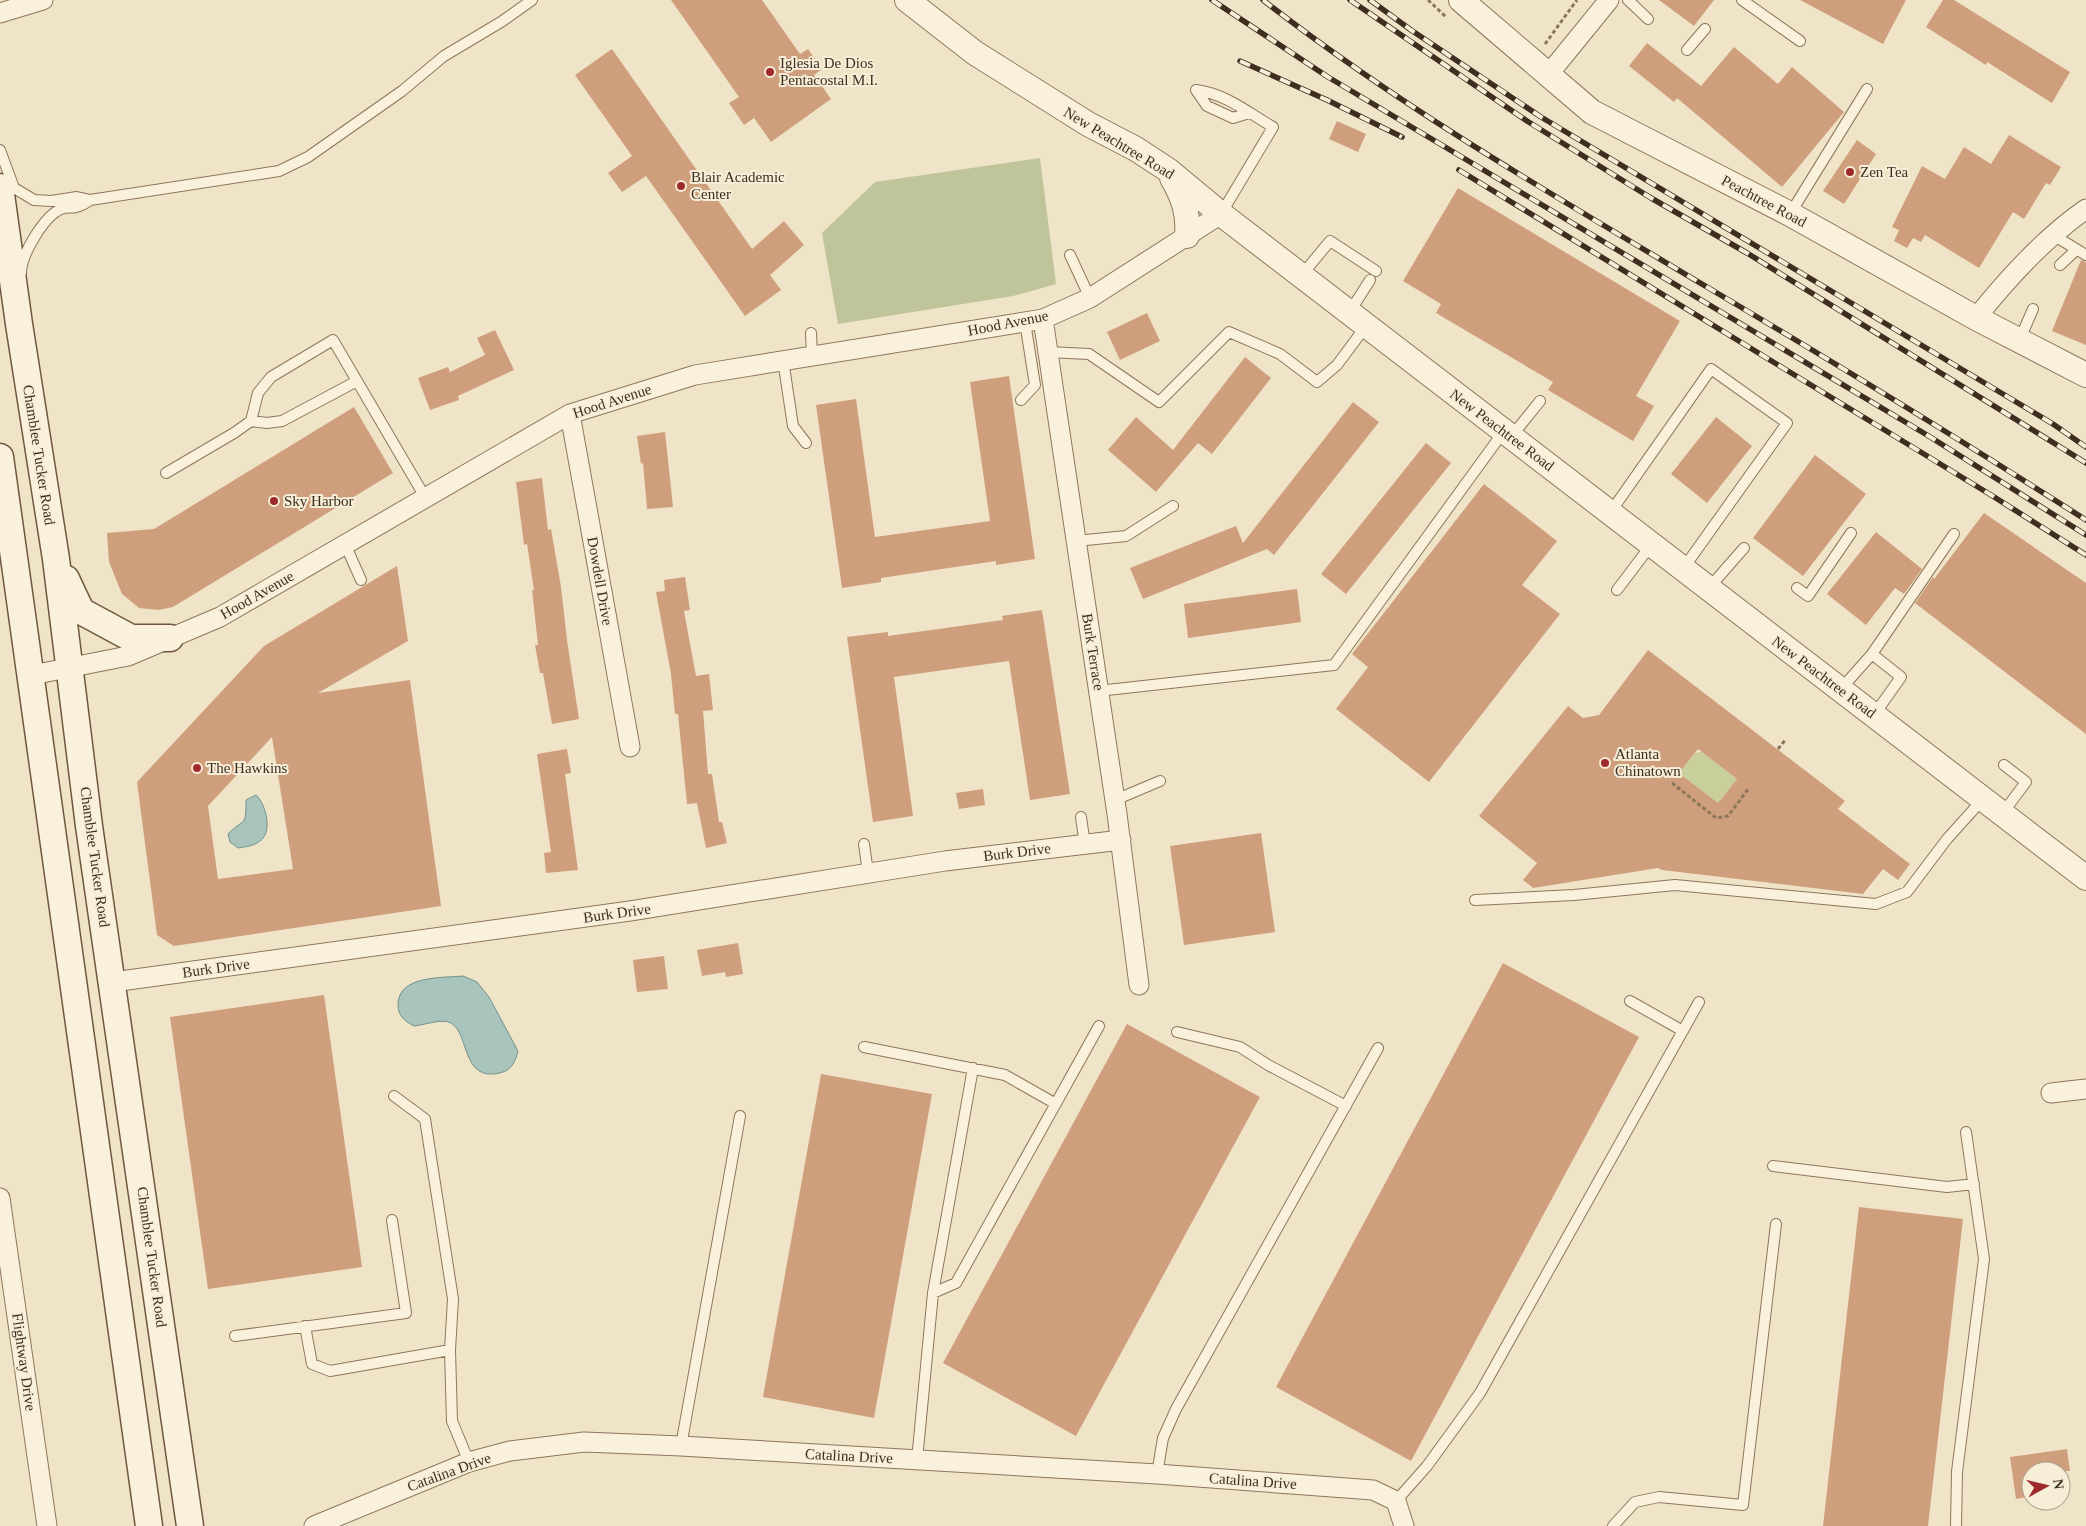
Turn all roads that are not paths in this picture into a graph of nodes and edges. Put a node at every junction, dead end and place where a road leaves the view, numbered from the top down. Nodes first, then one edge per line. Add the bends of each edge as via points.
1 (43, 0) edge
2 (532, 0) edge
3 (907, 0) edge
4 (1461, 0) edge
5 (1609, 0) edge
6 (1628, 0) edge
7 (1742, 0) edge
8 (0, 13) edge
9 (1648, 20) dead end
10 (1705, 29) dead end
11 (1800, 41) dead end
12 (1687, 50) dead end
13 (1548, 74) junction
14 (1867, 89) dead end
15 (1249, 113) dead end
16 (0, 150) edge
17 (1168, 170) junction
18 (0, 187) edge
19 (90, 200) junction
20 (2086, 209) edge
21 (1221, 214) junction
22 (1790, 214) junction
23 (2052, 235) junction
24 (1187, 236) junction
25 (2081, 252) edge
26 (1070, 255) dead end
27 (2060, 265) dead end
28 (1376, 271) dead end
29 (1301, 276) junction
30 (1370, 280) dead end
31 (1090, 298) junction
32 (2033, 309) dead end
33 (1976, 318) junction
34 (1357, 320) junction
35 (1034, 321) junction
36 (19, 324) junction
37 (811, 333) dead end
38 (2019, 341) junction
39 (1048, 352) junction
40 (812, 356) junction
41 (783, 360) junction
42 (2086, 375) edge
43 (357, 381) junction
44 (1022, 400) dead end
45 (1540, 401) dead end
46 (570, 414) junction
47 (251, 421) junction
48 (1507, 434) junction
49 (806, 443) dead end
50 (0, 457) edge
51 (166, 473) dead end
52 (425, 498) junction
53 (1173, 506) dead end
54 (1610, 513) junction
55 (1851, 533) dead end
56 (1954, 534) dead end
57 (1076, 541) junction
58 (345, 544) junction
59 (1651, 544) junction
60 (1744, 548) dead end
61 (56, 559) junction
62 (1683, 569) junction
63 (361, 580) dead end
64 (1797, 588) dead end
65 (1708, 589) junction
66 (1617, 590) dead end
67 (170, 638) junction
68 (1872, 654) junction
69 (70, 668) junction
70 (32, 675) junction
71 (1840, 690) junction
72 (1098, 691) junction
73 (1874, 715) junction
74 (630, 747) dead end
75 (2004, 765) dead end
76 (1160, 781) dead end
77 (1983, 799) junction
78 (1115, 800) junction
79 (2002, 814) junction
80 (1081, 817) dead end
81 (1121, 840) junction
82 (864, 844) dead end
83 (1085, 845) junction
84 (868, 873) junction
85 (2086, 878) edge
86 (1475, 900) dead end
87 (113, 982) junction
88 (1139, 985) dead end
89 (1630, 1001) dead end
90 (1699, 1002) dead end
91 (1099, 1026) dead end
92 (1683, 1031) junction
93 (1178, 1032) dead end
94 (864, 1048) dead end
95 (1378, 1048) dead end
96 (973, 1068) junction
97 (2086, 1089) edge
98 (2051, 1093) dead end
99 (394, 1096) dead end
100 (1056, 1104) junction
101 (1346, 1106) junction
102 (740, 1116) dead end
103 (1966, 1132) dead end
104 (1773, 1166) dead end
105 (1974, 1184) junction
106 (0, 1198) edge
107 (392, 1220) dead end
108 (1776, 1224) dead end
109 (933, 1293) junction
110 (305, 1326) junction
111 (235, 1336) dead end
112 (450, 1350) junction
113 (681, 1446) junction
114 (917, 1460) junction
115 (469, 1462) junction
116 (1157, 1474) junction
117 (1396, 1501) junction
118 (47, 1526) edge
119 (150, 1526) edge
120 (190, 1526) edge
121 (314, 1526) edge
122 (1404, 1526) edge
123 (1613, 1526) edge
124 (1956, 1526) edge

1 - 8 street
2 - 19 lane via 444,56 402,91 308,157 279,172
3 - 17 street, New Peachtree Road via 975,52
4 - 13 street, Peachtree Road
5 - 13 street
6 - 9 lane
7 - 11 lane
10 - 12 lane
13 - 22 street, Peachtree Road via 1592,112
14 - 22 lane
15 - 21 lane via 1272,127
16 - 19 lane via 14,188 34,200 77,197
17 - 21 street, New Peachtree Road
17 - 24 street via 1187,211
18 - 36 main road, Chamblee Tucker Road
19 - 36 lane via 77,207 62,209 48,218 32,242 21,268
20 - 23 street
21 - 24 street, Hood Avenue
21 - 29 street, New Peachtree Road
22 - 33 street, Peachtree Road
23 - 25 lane
23 - 33 street
24 - 31 street, Hood Avenue
25 - 27 lane
26 - 31 lane
28 - 29 lane via 1330,241
29 - 34 street, New Peachtree Road
30 - 34 lane
31 - 35 street, Hood Avenue
32 - 38 lane
33 - 38 street, Peachtree Road
34 - 39 lane via 1338,365 1317,382 1280,354 1229,332 1159,402 1089,354
34 - 48 street, New Peachtree Road
35 - 39 street, Burk Terrace
35 - 40 street, Hood Avenue
35 - 44 lane via 1035,385
36 - 61 main road, Chamblee Tucker Road
37 - 40 lane
38 - 42 street, Peachtree Road
39 - 57 street, Burk Terrace
40 - 41 street, Hood Avenue
41 - 46 street, Hood Avenue via 695,375
41 - 49 lane via 794,426
43 - 47 lane via 282,421
43 - 47 lane via 333,340 272,377 258,393
43 - 52 lane
45 - 48 lane
46 - 52 street, Hood Avenue
46 - 74 street, Dowdell Drive
47 - 51 lane
48 - 54 street, New Peachtree Road
48 - 72 lane via 1334,665
50 - 70 main road
52 - 58 street, Hood Avenue
53 - 57 lane via 1126,536
54 - 59 street, New Peachtree Road
54 - 62 lane via 1711,370 1787,423
55 - 64 lane via 1808,596
56 - 68 lane
57 - 72 street, Burk Terrace
58 - 63 lane
58 - 67 street, Hood Avenue via 220,617
59 - 62 street, New Peachtree Road
59 - 66 lane
60 - 65 lane
61 - 67 main road via 81,611 131,638
61 - 69 main road, Chamblee Tucker Road
62 - 65 street, New Peachtree Road
65 - 71 street, New Peachtree Road
67 - 69 street, Hood Avenue via 128,656
68 - 71 lane
68 - 73 lane via 1901,677
69 - 70 street, Hood Avenue
69 - 87 main road, Chamblee Tucker Road
70 - 119 main road via 72,985
71 - 73 street, New Peachtree Road
72 - 78 street, Burk Terrace
73 - 77 street, New Peachtree Road
75 - 79 lane via 2026,782
76 - 78 lane
77 - 79 street, New Peachtree Road
77 - 86 lane via 1947,839 1907,892 1876,904 1674,885
78 - 81 street, Burk Terrace
79 - 85 street, New Peachtree Road
80 - 83 lane
81 - 83 street, Burk Drive
81 - 88 street, Burk Terrace
82 - 84 lane
83 - 84 street, Burk Drive
84 - 87 street, Burk Drive via 630,911
87 - 120 main road, Chamblee Tucker Road
89 - 92 lane
90 - 92 lane
91 - 100 lane
92 - 117 lane via 1480,1393 1427,1466
93 - 101 lane via 1240,1047
94 - 96 lane
95 - 101 lane
96 - 100 lane via 1005,1075
96 - 109 lane
97 - 98 street
99 - 112 lane via 425,1120 454,1299
100 - 109 lane via 956,1283
101 - 116 lane via 1176,1409 1163,1438
102 - 113 lane
103 - 105 lane
104 - 105 lane via 1947,1187
105 - 124 lane via 1984,1260 1957,1472
106 - 118 street, Flightway Drive
107 - 110 lane via 406,1313
108 - 123 lane via 1743,1504 1659,1497 1635,1502
109 - 114 lane
110 - 111 lane
110 - 112 lane via 312,1364 330,1371
112 - 115 lane via 452,1422
113 - 114 street, Catalina Drive
113 - 115 street, Catalina Drive via 584,1442 510,1452
114 - 116 street, Catalina Drive
115 - 121 street, Catalina Drive
116 - 117 street, Catalina Drive via 1373,1490
117 - 122 street

